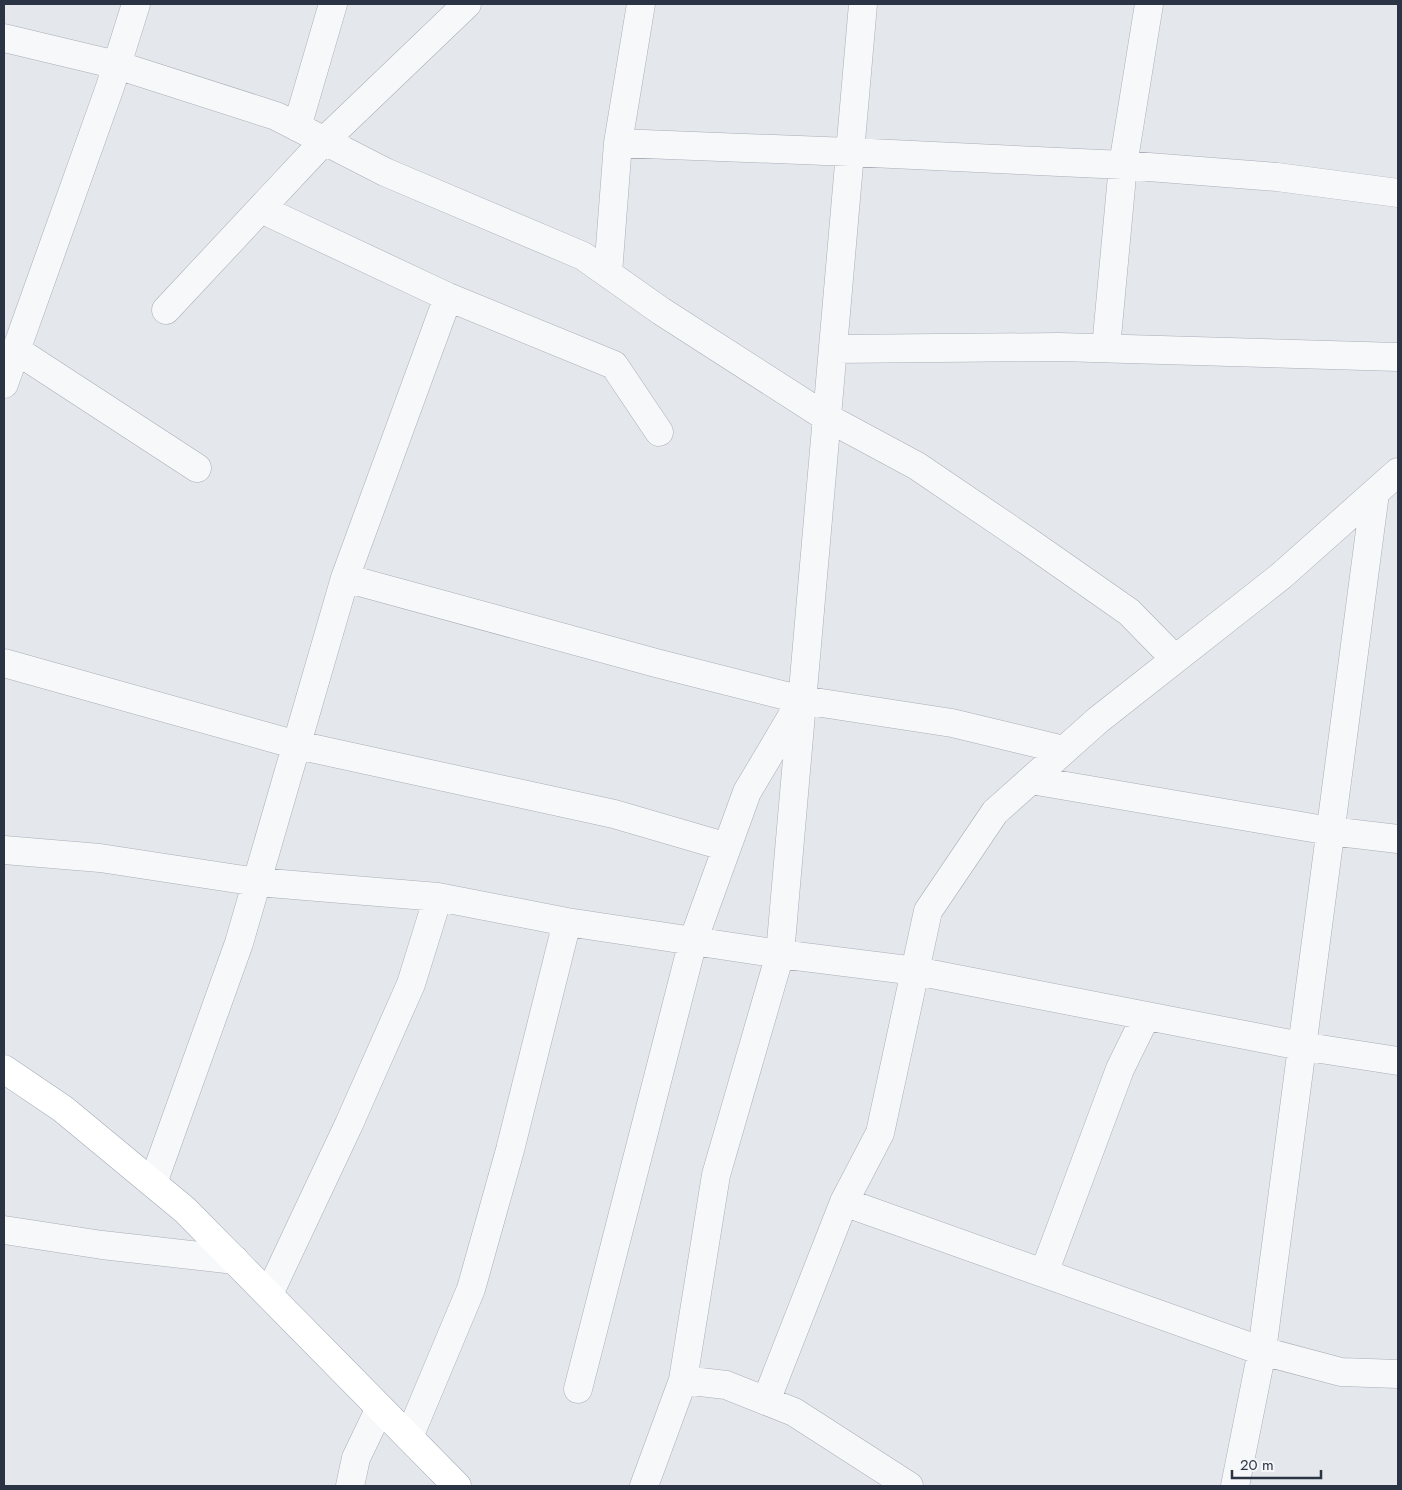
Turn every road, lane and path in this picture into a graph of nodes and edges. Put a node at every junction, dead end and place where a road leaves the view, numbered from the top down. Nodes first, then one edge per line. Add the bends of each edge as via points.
1 (136, 4) edge
2 (333, 4) edge
3 (467, 4) edge
4 (641, 4) edge
5 (863, 4) edge
6 (1149, 4) edge
7 (4, 38) edge
8 (116, 65) junction
9 (297, 127) junction
10 (324, 141) junction
11 (618, 143) junction
12 (850, 152) junction
13 (1123, 165) junction
14 (1398, 194) edge
15 (261, 208) junction
16 (608, 274) junction
17 (448, 297) junction
18 (166, 310) dead end
19 (1106, 348) junction
20 (832, 349) junction
21 (16, 350) junction
22 (1398, 357) edge
23 (4, 384) edge
24 (826, 417) junction
25 (659, 432) dead end
26 (197, 468) dead end
27 (1398, 472) edge
28 (1375, 493) junction
29 (345, 578) junction
30 (1175, 659) junction
31 (4, 663) edge
32 (802, 700) junction
33 (297, 745) junction
34 (1064, 750) junction
35 (1030, 780) junction
36 (1330, 831) junction
37 (1398, 839) edge
38 (727, 848) junction
39 (4, 850) edge
40 (257, 882) junction
41 (438, 897) junction
42 (567, 922) junction
43 (693, 941) junction
44 (780, 954) junction
45 (916, 971) junction
46 (1146, 1016) junction
47 (1302, 1046) junction
48 (1398, 1061) edge
49 (4, 1069) edge
50 (153, 1183) junction
51 (844, 1202) junction
52 (4, 1230) edge
53 (235, 1260) junction
54 (1044, 1273) junction
55 (269, 1294) junction
56 (1262, 1351) junction
57 (1398, 1374) edge
58 (683, 1380) junction
59 (578, 1389) dead end
60 (766, 1401) junction
61 (380, 1408) junction
62 (409, 1437) junction
63 (350, 1486) edge
64 (457, 1486) edge
65 (644, 1486) edge
66 (908, 1486) edge
67 (1236, 1486) edge

1 - 8 street
2 - 9 street
3 - 10 street
4 - 11 street
5 - 12 street
6 - 13 street
7 - 8 street
8 - 9 street via 276,116
8 - 21 street
9 - 10 street
10 - 15 street
10 - 16 street via 385,172 583,256
11 - 12 street
11 - 16 street
12 - 13 street
12 - 20 street
13 - 14 street via 1276,177
13 - 19 street
15 - 17 street
15 - 18 street
16 - 24 street
17 - 25 street via 614,365
17 - 29 street
19 - 20 street
19 - 22 street
20 - 24 street
21 - 23 street
21 - 26 street
24 - 30 street via 917,466 1029,542 1129,612
24 - 32 street
27 - 28 street
28 - 30 street via 1281,576
28 - 36 street
29 - 32 street
29 - 33 street
30 - 34 street
31 - 33 street
32 - 34 street via 952,723
32 - 38 street via 747,792
32 - 44 street
33 - 38 street via 614,814
33 - 40 street
34 - 35 street
35 - 36 street
35 - 45 street via 995,812 928,911
36 - 37 street
36 - 47 street
38 - 43 street
39 - 40 street via 100,858
40 - 41 street
40 - 50 street via 239,943
41 - 42 street
41 - 55 street via 411,984
42 - 43 street
42 - 62 street via 510,1150 471,1288
43 - 44 street
43 - 59 street
44 - 45 street
44 - 58 street via 716,1175
45 - 46 street
45 - 51 street via 880,1133
46 - 47 street
46 - 54 street via 1120,1069
47 - 48 street
47 - 56 street
49 - 50 main road via 63,1109
50 - 53 main road
51 - 54 street
51 - 60 street
52 - 53 street
53 - 55 main road
54 - 56 street
55 - 61 main road
56 - 57 street via 1340,1372
56 - 67 street
58 - 60 street via 726,1385
58 - 65 street
60 - 66 street via 794,1412
61 - 62 main road
61 - 63 street via 356,1458
62 - 64 main road

